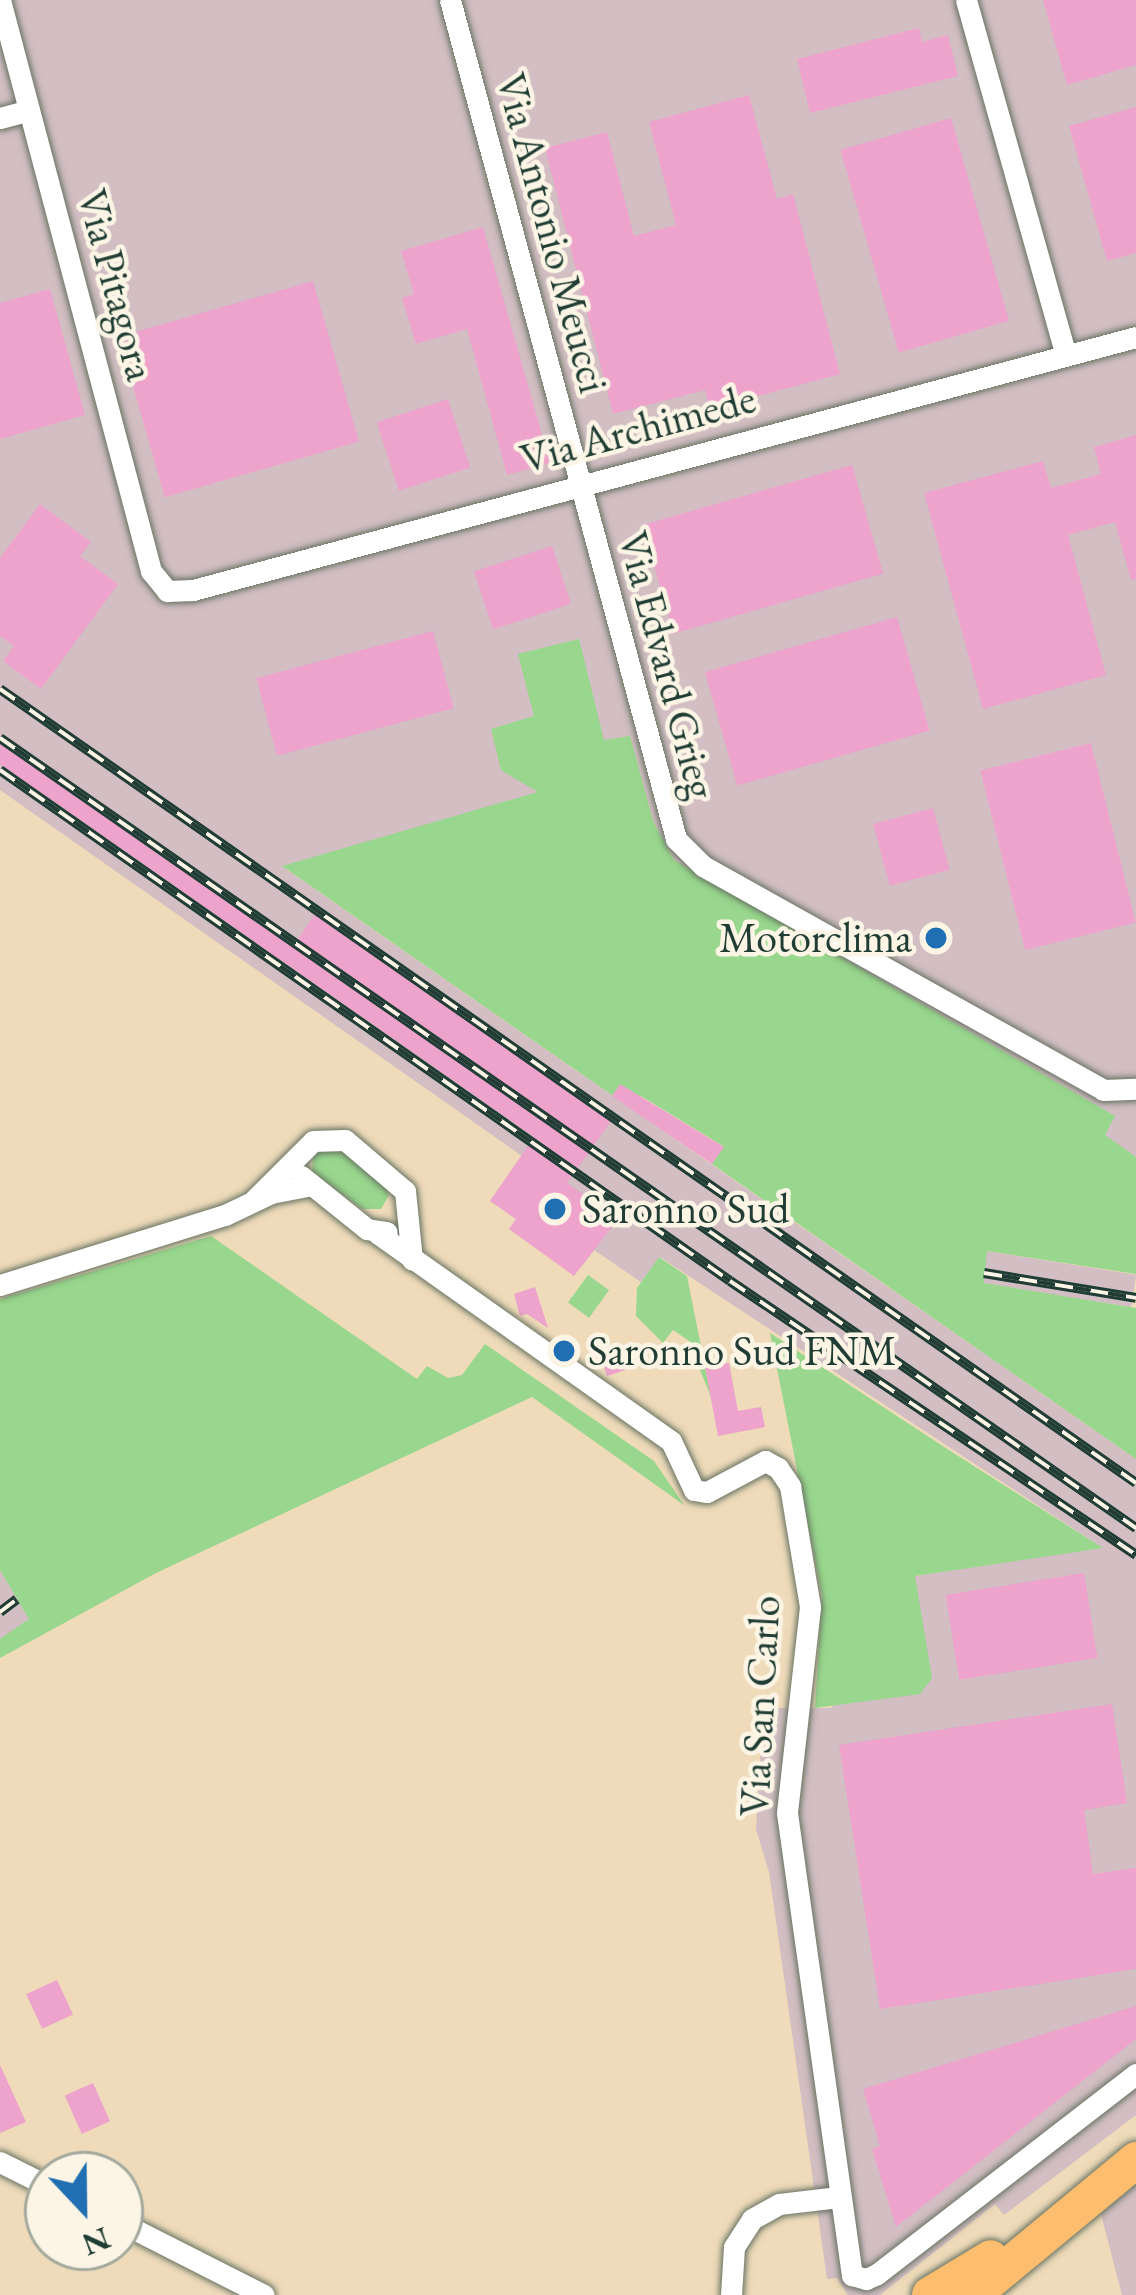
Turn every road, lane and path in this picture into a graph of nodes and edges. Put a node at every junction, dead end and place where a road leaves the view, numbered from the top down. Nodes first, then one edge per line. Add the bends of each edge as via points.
1 (0, 0) edge
2 (449, 0) edge
3 (966, 0) edge
4 (29, 110) junction
5 (0, 118) edge
6 (1136, 337) edge
7 (1066, 356) junction
8 (579, 485) junction
9 (161, 587) joint
10 (1136, 1089) edge
11 (303, 1149) junction
12 (308, 1186) junction
13 (254, 1201) junction
14 (405, 1215) junction
15 (377, 1233) junction
16 (412, 1260) junction
17 (0, 1285) edge
18 (1136, 2074) edge
19 (1136, 2160) edge
20 (838, 2197) junction
21 (1077, 2208) junction
22 (144, 2234) edge
23 (734, 2291) edge
24 (263, 2295) edge
25 (930, 2295) edge
26 (973, 2295) edge

1 - 4 street, Via Pitagora
2 - 8 street, Via Antonio Meucci
3 - 7 street
4 - 5 street
4 - 9 street, Via Pitagora
6 - 7 street, Via Archimede
7 - 8 street, Via Archimede
8 - 9 street, Via Archimede via 193,590
8 - 10 street, Via Edvard Grieg via 665,809 684,851 1103,1090
11 - 12 street via 298,1167
11 - 13 street
11 - 14 street via 325,1137 345,1140 400,1182
12 - 13 street
12 - 15 street, Via San Carlo
13 - 17 street
14 - 15 street
14 - 16 street
15 - 16 street, Via San Carlo
16 - 20 street, Via San Carlo via 671,1441 700,1492 758,1461 778,1468 790,1486 810,1607 787,1813
18 - 20 street, Via San Carlo via 872,2277 860,2280 850,2271
19 - 21 main road
20 - 23 street via 778,2204 752,2219 734,2247
21 - 25 main road
21 - 26 main road
22 - 24 street

